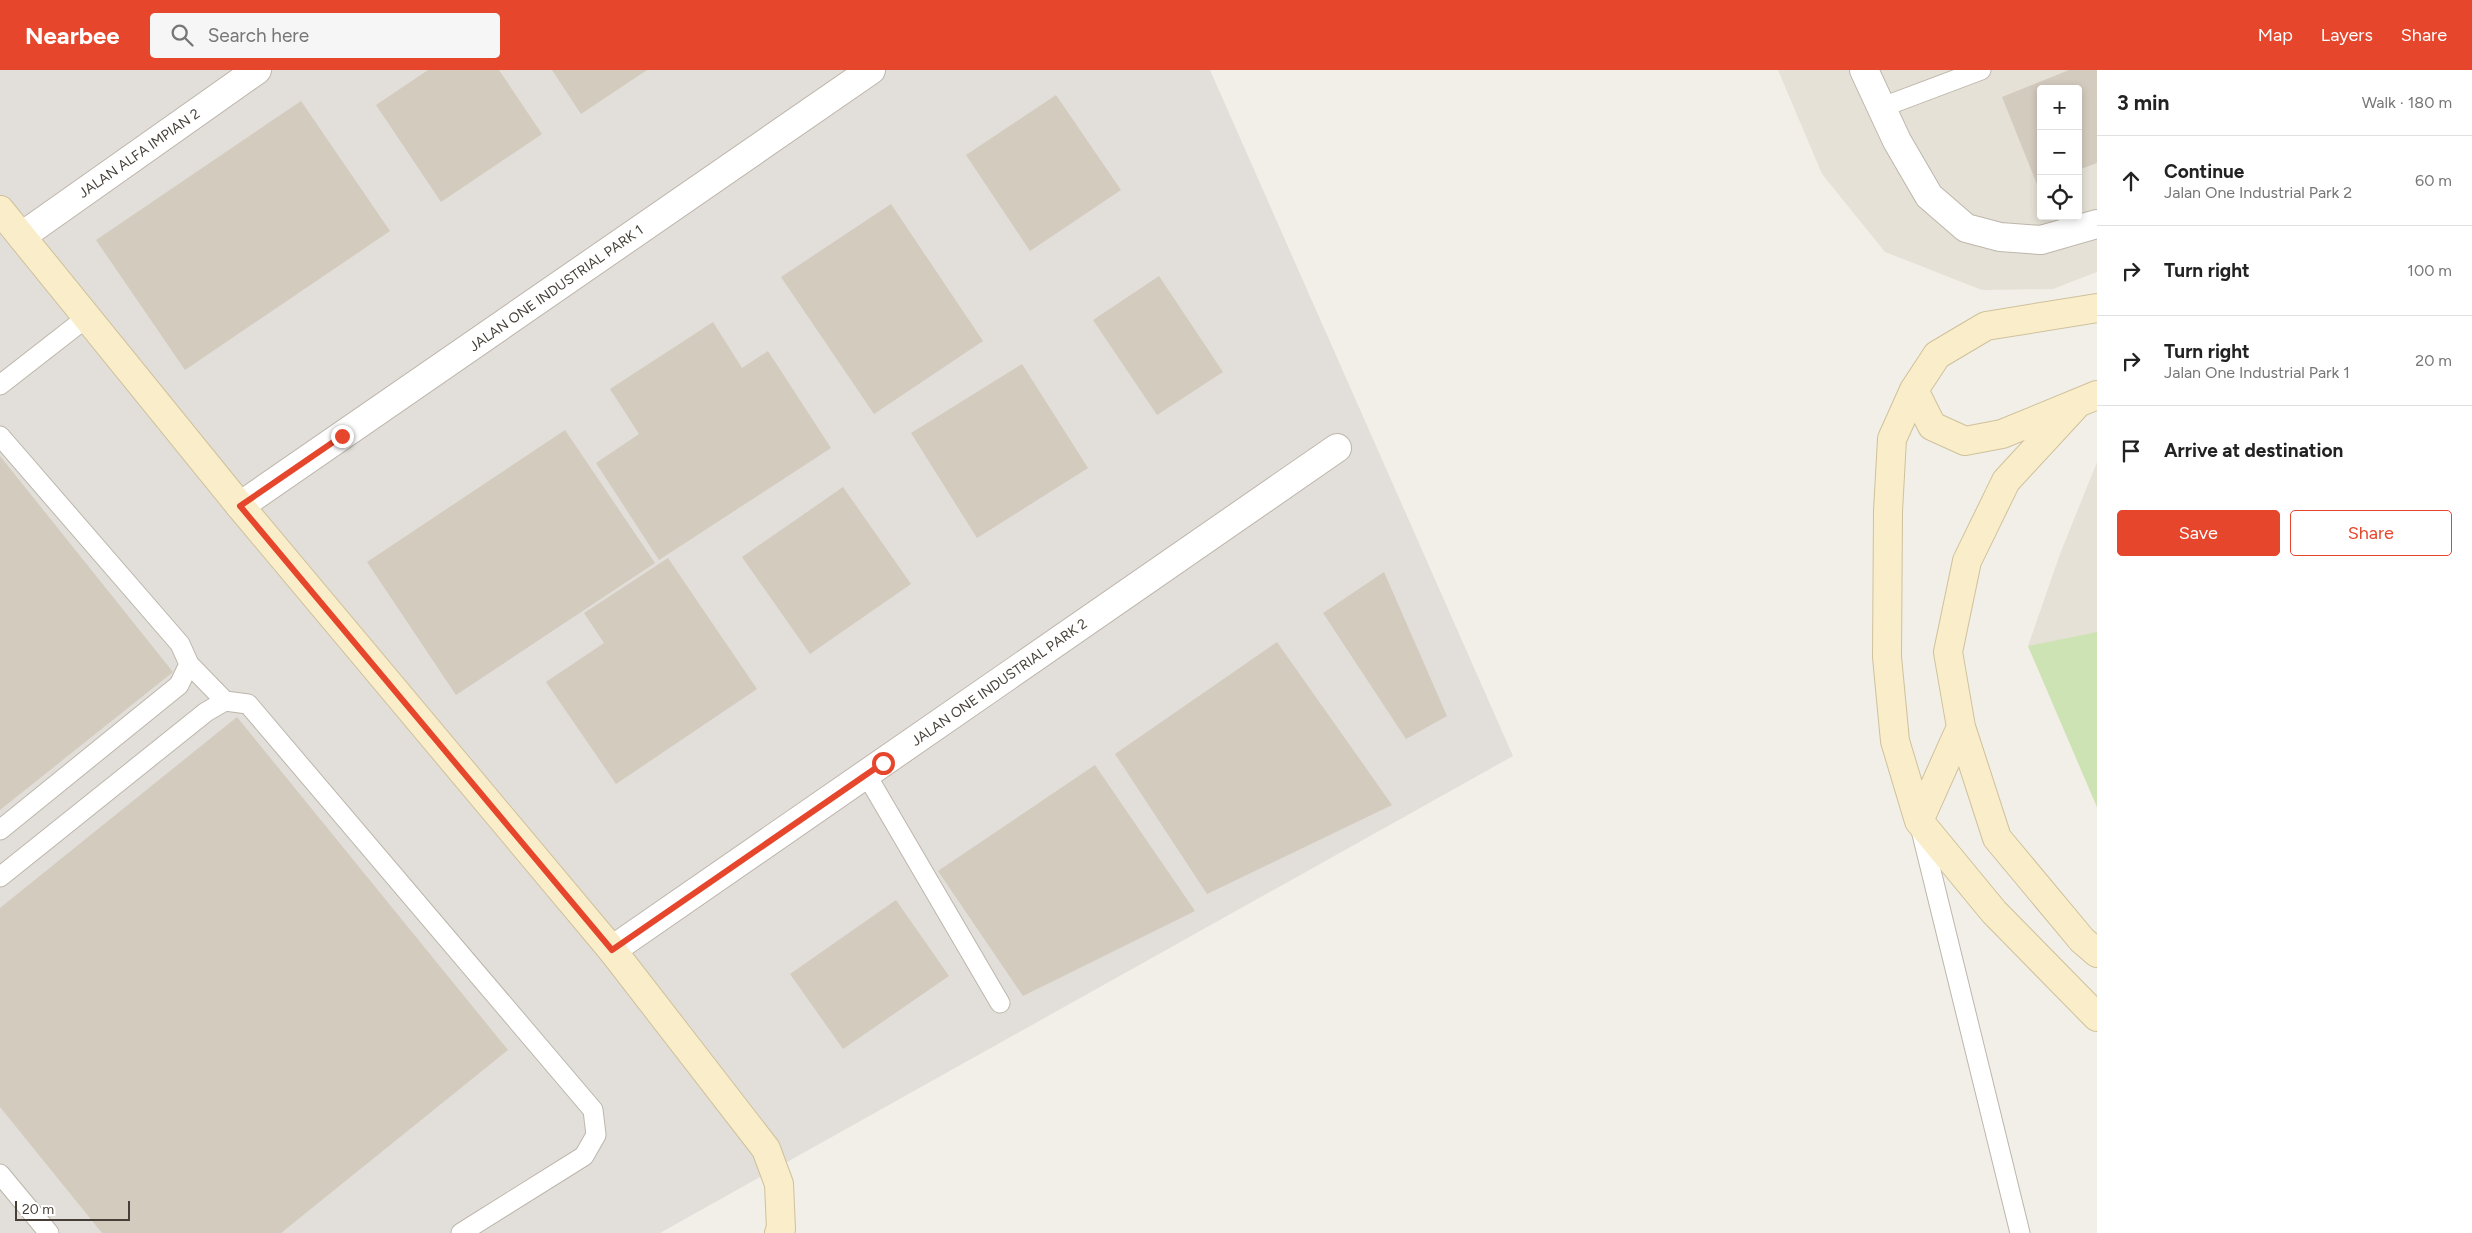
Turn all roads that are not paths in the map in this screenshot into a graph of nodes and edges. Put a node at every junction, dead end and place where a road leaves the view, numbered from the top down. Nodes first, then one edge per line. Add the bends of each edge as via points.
1 (257, 70) edge
2 (870, 70) edge
3 (1864, 70) edge
4 (1981, 70) edge
5 (1880, 108) junction
6 (0, 210) edge
7 (2097, 224) edge
8 (22, 236) junction
9 (2097, 308) edge
10 (86, 318) junction
11 (0, 385) edge
12 (1914, 390) junction
13 (2087, 399) edge
14 (0, 436) edge
15 (1337, 448) dead end
16 (240, 506) junction
17 (189, 664) junction
18 (225, 701) junction
19 (1961, 727) junction
20 (866, 774) junction
21 (1919, 821) junction
22 (0, 830) edge
23 (0, 877) edge
24 (612, 950) junction
25 (2097, 953) edge
26 (1000, 1002) dead end
27 (2097, 1018) edge
28 (0, 1174) edge
29 (50, 1233) edge
30 (461, 1233) edge
31 (779, 1233) edge
32 (2020, 1233) edge

1 - 8 street, JALAN ALFA IMPIAN 2
2 - 16 street, JALAN ONE INDUSTRIAL PARK 1
3 - 5 street
4 - 5 lane
5 - 7 street via 1929,196 1966,228 2000,237 2041,240
6 - 8 street
8 - 10 street
9 - 12 street via 1986,326 1937,355
10 - 11 lane
10 - 16 street
12 - 13 street via 1932,426 1965,441 2002,434
12 - 21 street via 1892,439 1887,657 1895,741
13 - 19 street via 2006,481 1967,561 1948,652
14 - 17 lane via 180,644
15 - 20 street, JALAN ONE INDUSTRIAL PARK 2
16 - 24 street
17 - 18 lane
17 - 22 lane via 179,685
18 - 23 lane via 206,712
18 - 30 lane via 248,704 593,1110 596,1135 584,1156
19 - 21 street
19 - 25 street via 1997,838 2082,940
20 - 24 street, JALAN ONE INDUSTRIAL PARK 2
20 - 26 lane
21 - 27 street via 1994,912
21 - 32 lane
24 - 31 street via 766,1149 779,1184
28 - 29 lane

